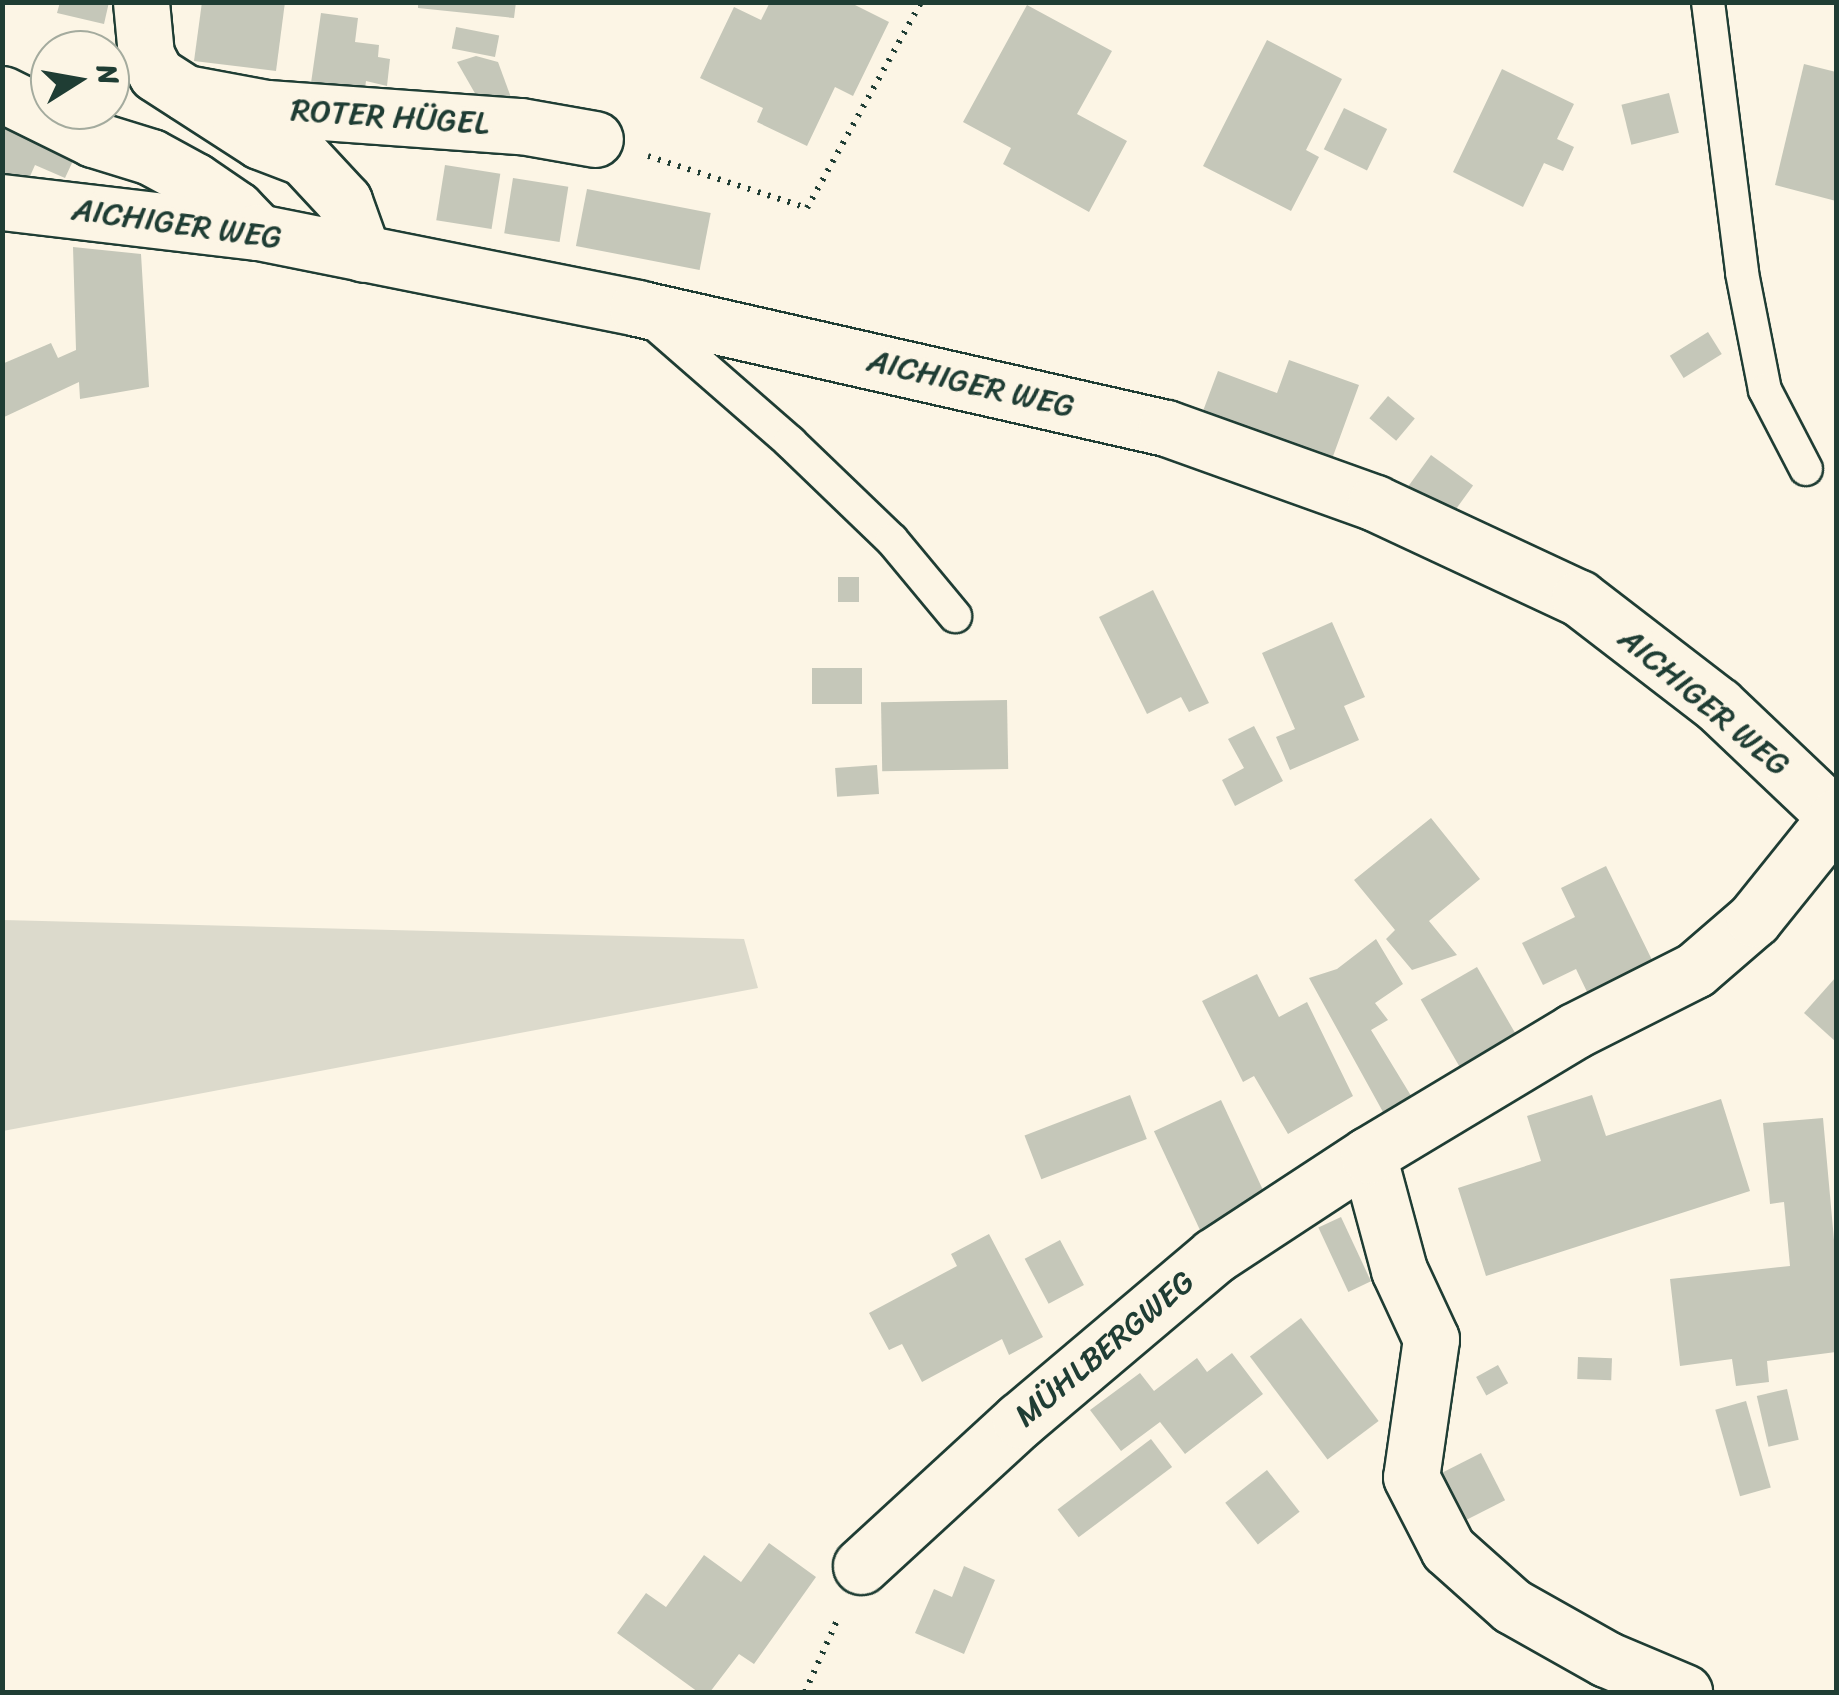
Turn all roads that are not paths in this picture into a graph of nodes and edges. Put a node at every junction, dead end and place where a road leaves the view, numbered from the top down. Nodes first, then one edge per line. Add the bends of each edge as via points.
1 (141, 2) edge
2 (1708, 2) edge
3 (186, 93) junction
4 (2, 94) edge
5 (594, 139) road end
6 (2, 202) edge
7 (258, 232) junction
8 (363, 254) junction
9 (637, 308) junction
10 (1806, 470) dead end
11 (955, 616) dead end
12 (1836, 817) edge
13 (1368, 1154) junction
14 (861, 1566) road end
15 (1684, 1692) edge

1 - 3 street, ROTER HÜGEL via 146,55 156,74
2 - 10 lane via 1742,273 1765,390
3 - 5 street, ROTER HÜGEL via 267,108 521,126
3 - 8 street, ROTER HÜGEL via 260,141 304,158 344,201
4 - 7 street via 195,180
6 - 7 street, AICHIGER WEG
7 - 8 street, AICHIGER WEG
8 - 9 street, AICHIGER WEG
9 - 11 lane via 879,528
9 - 12 street, AICHIGER WEG via 1166,428 1375,503 1578,598 1718,704
12 - 13 street, MÜHLBERGWEG via 1754,918 1695,970 1574,1031
13 - 14 street, MÜHLBERGWEG via 1214,1256
13 - 15 street via 1399,1270 1431,1339 1411,1477 1448,1549 1512,1606 1606,1659

